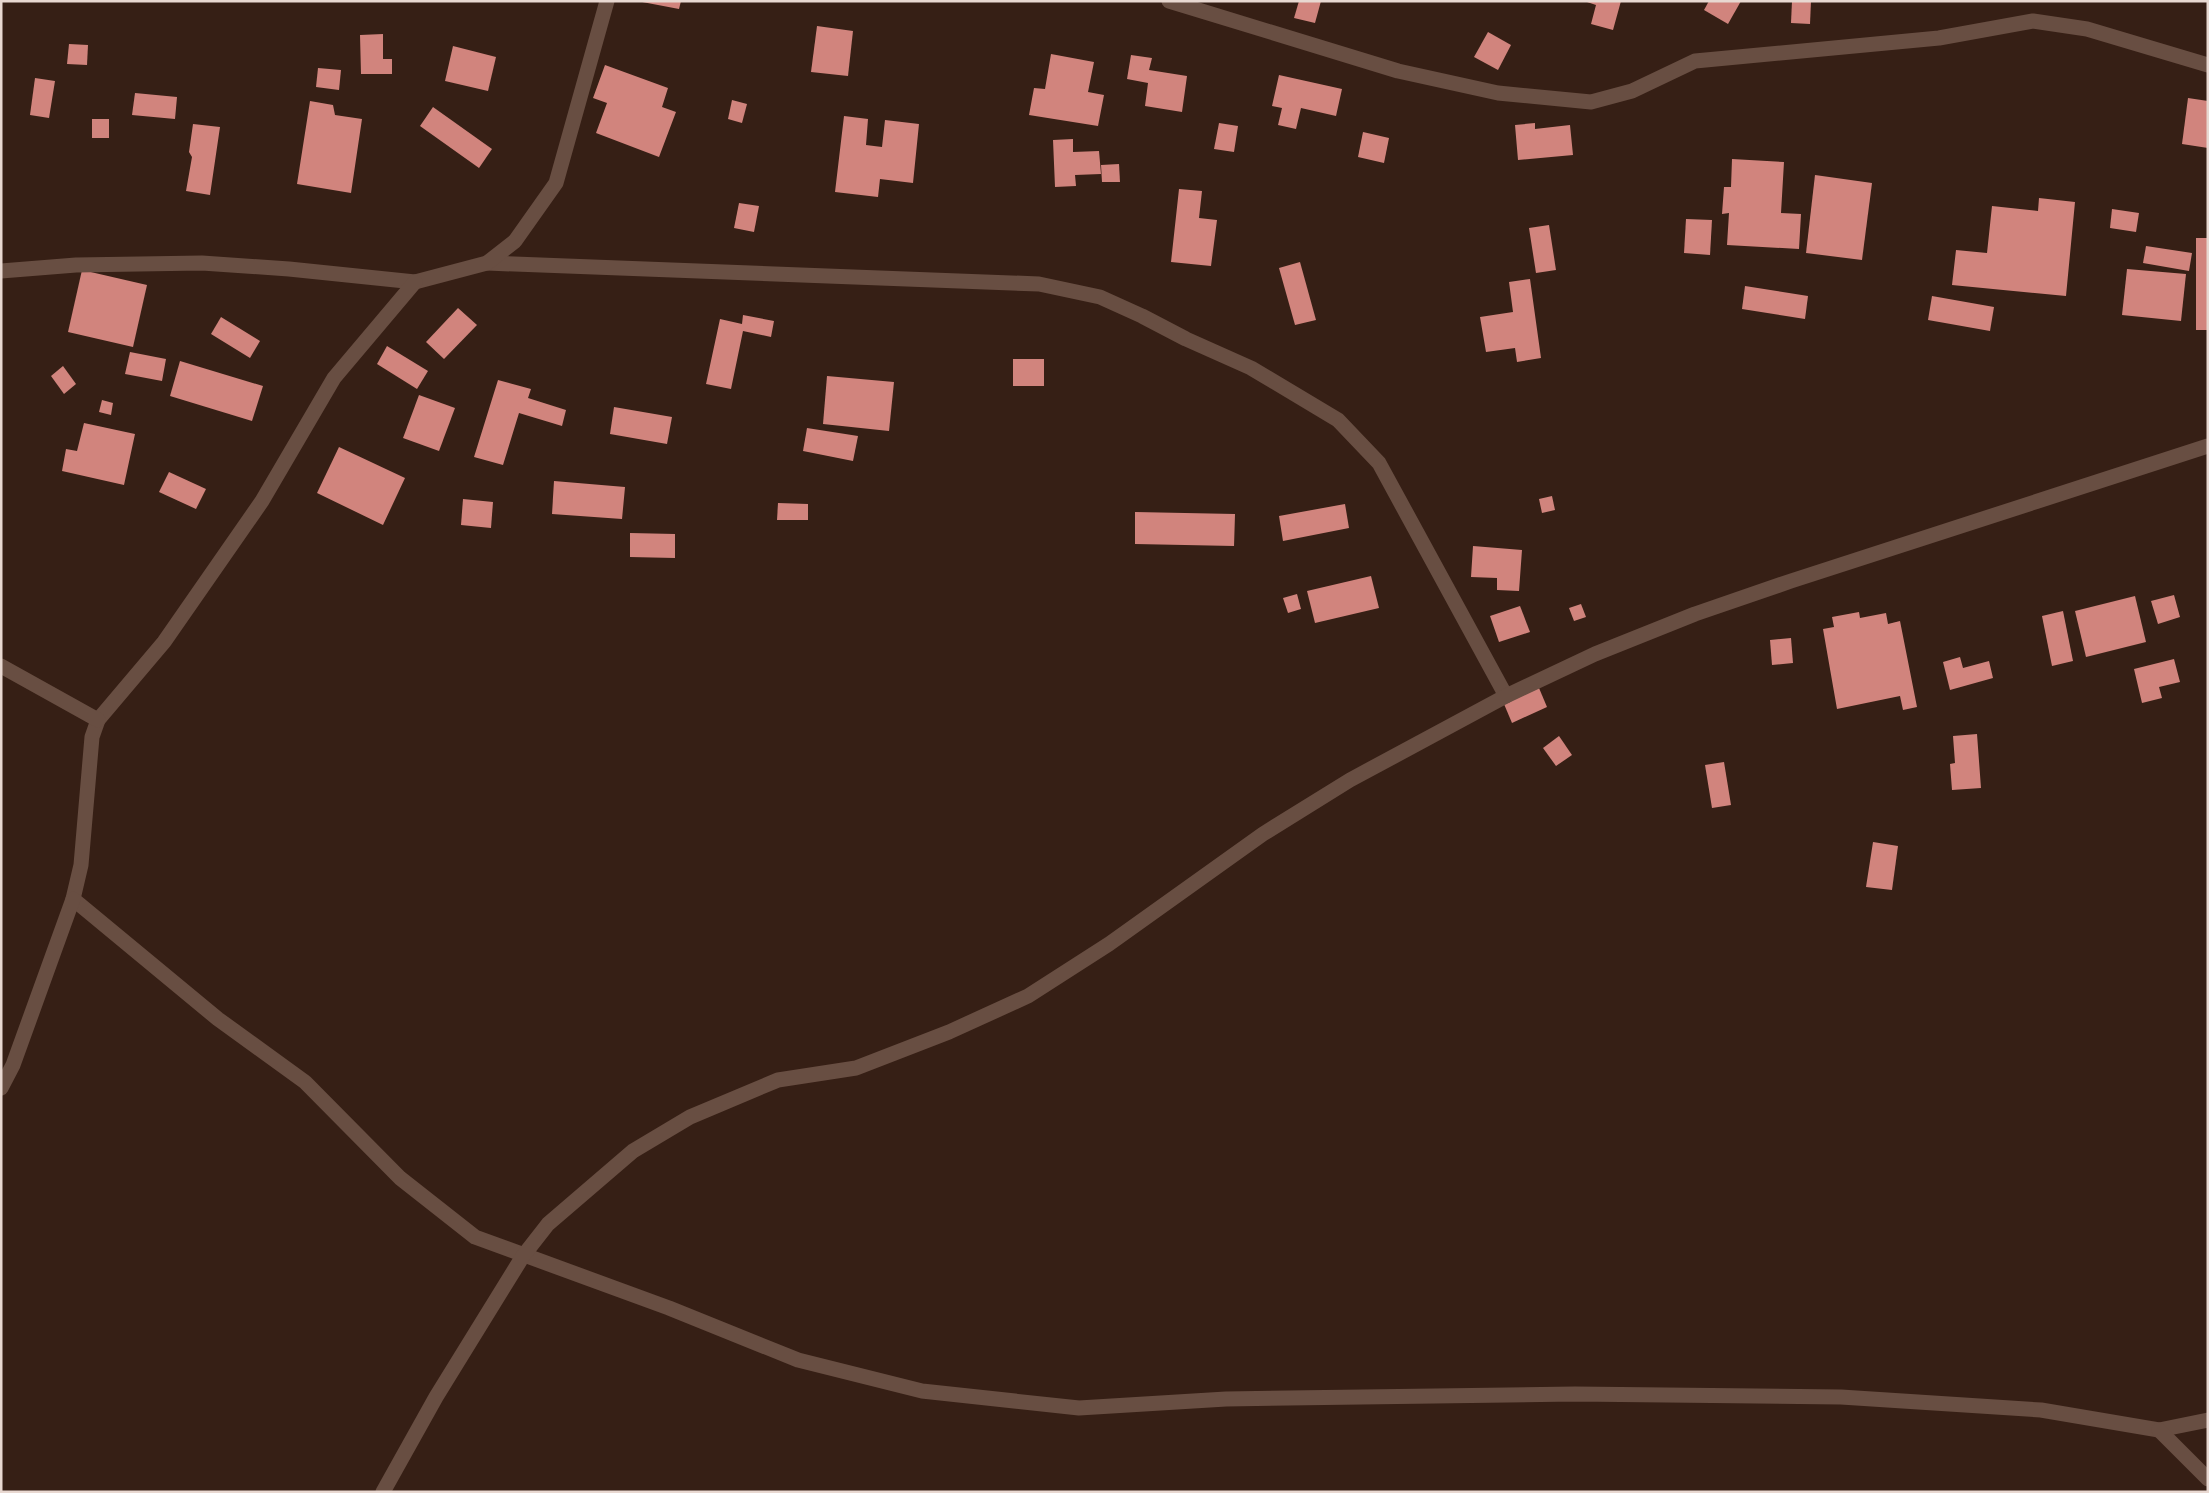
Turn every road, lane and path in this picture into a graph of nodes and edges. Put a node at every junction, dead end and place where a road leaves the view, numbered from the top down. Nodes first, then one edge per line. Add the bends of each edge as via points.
1 (607, 1) edge
2 (1170, 1) edge
3 (2208, 65) edge
4 (488, 263) junction
5 (1, 271) edge
6 (415, 282) junction
7 (2208, 446) edge
8 (1, 666) edge
9 (1506, 696) junction
10 (98, 720) junction
11 (73, 899) junction
12 (1, 1088) edge
13 (524, 1256) junction
14 (2208, 1420) edge
15 (2159, 1430) junction
16 (2208, 1479) edge
17 (383, 1492) edge

1 - 4 street via 556,183 515,241
2 - 3 street via 1398,71 1498,93 1591,102 1632,91 1696,61 1940,38 2033,21 2087,29
4 - 6 street
4 - 9 street via 1039,284 1100,297 1252,368 1338,420 1379,463
5 - 6 street via 76,265 202,263
6 - 10 street via 334,378 277,477 223,559 164,642
7 - 9 street via 1696,614 1595,654
8 - 10 street
9 - 13 street via 1350,780 1263,834 1109,944 1028,996 950,1032 856,1068 778,1080 690,1117 633,1151 548,1224
10 - 11 street via 92,737 81,865
11 - 12 street via 13,1065
11 - 13 street via 218,1019 305,1082 400,1178 475,1237
13 - 15 street via 669,1308 798,1360 922,1391 1079,1408 1226,1399 1574,1394 1841,1397 2041,1410
13 - 17 street via 436,1397
14 - 15 street
15 - 16 street

